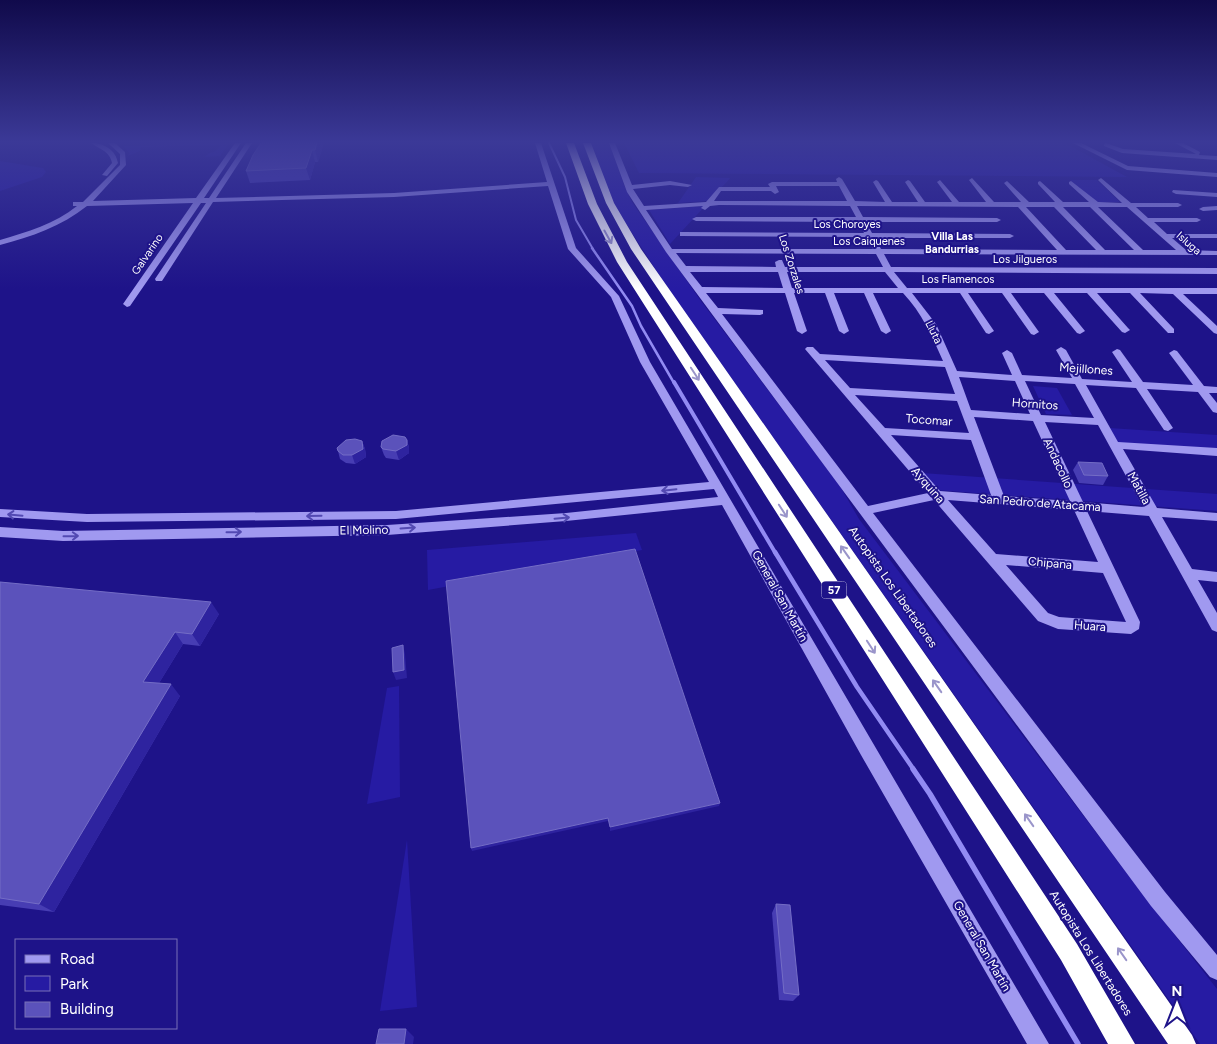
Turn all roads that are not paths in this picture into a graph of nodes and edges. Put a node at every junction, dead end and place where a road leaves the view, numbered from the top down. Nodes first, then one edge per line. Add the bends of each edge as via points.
1 (93, 192) edge
2 (96, 192) edge
3 (210, 192) edge
4 (211, 192) edge
5 (413, 192) edge
6 (554, 192) edge
7 (587, 192) edge
8 (606, 192) edge
9 (632, 192) edge
10 (717, 192) edge
11 (775, 192) edge
12 (812, 192) dead end
13 (846, 192) edge
14 (882, 192) edge
15 (915, 192) edge
16 (948, 192) edge
17 (980, 192) edge
18 (1014, 192) edge
19 (1047, 192) edge
20 (1080, 192) edge
21 (1115, 192) edge
22 (1176, 192) dead end
23 (1217, 194) edge
24 (206, 198) junction
25 (84, 202) junction
26 (709, 203) junction
27 (760, 204) junction
28 (780, 204) junction
29 (817, 204) junction
30 (852, 204) junction
31 (890, 204) junction
32 (923, 204) junction
33 (957, 204) junction
34 (988, 204) junction
35 (1024, 204) junction
36 (1058, 204) junction
37 (1093, 204) junction
38 (1129, 204) junction
39 (1178, 205) dead end
40 (641, 208) junction
41 (1217, 208) edge
42 (1203, 209) dead end
43 (696, 219) junction
44 (765, 219) junction
45 (861, 219) junction
46 (997, 220) junction
47 (1146, 220) junction
48 (1197, 220) dead end
49 (770, 235) junction
50 (869, 235) junction
51 (1010, 236) junction
52 (1164, 236) junction
53 (1217, 236) edge
54 (0, 238) edge
55 (0, 243) edge
56 (675, 244) junction
57 (776, 252) junction
58 (878, 252) junction
59 (1024, 252) junction
60 (1063, 252) junction
61 (1102, 252) junction
62 (1141, 252) junction
63 (1183, 253) junction
64 (1217, 253) edge
65 (172, 259) junction
66 (157, 260) junction
67 (683, 269) junction
68 (782, 269) junction
69 (888, 270) junction
70 (1204, 271) junction
71 (1217, 271) edge
72 (159, 279) dead end
73 (1047, 282) junction
74 (1217, 282) edge
75 (699, 290) junction
76 (788, 290) junction
77 (828, 290) junction
78 (867, 290) junction
79 (904, 290) junction
80 (962, 290) junction
81 (1004, 290) junction
82 (1090, 291) junction
83 (1133, 291) junction
84 (1175, 291) junction
85 (1217, 291) edge
86 (127, 304) dead end
87 (716, 311) junction
88 (760, 312) dead end
89 (1125, 330) dead end
90 (844, 331) dead end
91 (886, 331) dead end
92 (989, 331) dead end
93 (1080, 331) dead end
94 (1171, 331) dead end
95 (1217, 331) edge
96 (802, 332) dead end
97 (1034, 332) dead end
98 (1061, 350) dead end
99 (1118, 352) dead end
100 (1174, 352) dead end
101 (813, 353) joint
102 (1007, 353) dead end
103 (951, 369) junction
104 (1018, 378) junction
105 (1079, 382) junction
106 (1139, 385) junction
107 (1202, 389) junction
108 (1217, 390) edge
109 (846, 391) junction
110 (962, 398) junction
111 (1217, 410) edge
112 (967, 413) junction
113 (1037, 418) junction
114 (1102, 422) junction
115 (1168, 428) dead end
116 (881, 431) junction
117 (976, 437) junction
118 (1114, 445) junction
119 (1217, 452) edge
120 (717, 485) junction
121 (624, 495) junction
122 (936, 496) junction
123 (726, 500) junction
124 (999, 500) junction
125 (1079, 506) junction
126 (864, 511) junction
127 (618, 512) junction
128 (1152, 512) junction
129 (0, 513) edge
130 (43, 517) junction
131 (1217, 517) edge
132 (0, 532) edge
133 (23, 534) junction
134 (992, 559) junction
135 (1107, 568) junction
136 (1188, 574) junction
137 (1217, 576) edge
138 (1047, 620) joint
139 (1217, 626) edge
140 (1133, 627) joint
141 (1217, 970) edge
142 (1120, 1039) edge
143 (1039, 1044) edge
144 (1183, 1044) edge

1 - 25 street
2 - 25 street
3 - 24 street, Galvarino
4 - 24 street, Galvarino
5 - 24 street
6 - 120 street, General San Martín via 572,249 615,296 645,362
7 -> 142 highway, Autopista Los Libertadores / 57 via 622,262 1069,952
144 -> 8 highway, Autopista Los Libertadores / 57 via 636,249
9 - 40 street
10 - 26 street
11 - 28 street
12 - 29 street
13 - 30 street, Lluta
14 - 31 street
15 - 32 street
16 - 33 street
17 - 34 street
18 - 35 street
19 - 36 street
20 - 37 street
21 - 38 street, Isluga
22 - 23 street
24 - 25 street
24 - 65 street, Galvarino
24 - 66 street, Galvarino
25 - 54 street via 37,226
25 - 55 street via 49,226
26 - 27 street
26 - 40 street via 675,202
26 - 43 street
27 - 28 street
27 - 44 street, Los Zorzales
28 - 29 street
29 - 30 street
30 - 31 street
30 - 45 street, Lluta
31 - 32 street
32 - 33 street
33 - 34 street
34 - 35 street
34 - 46 street
35 - 36 street
35 - 60 street
36 - 37 street
36 - 61 street
37 - 38 street
37 - 62 street
38 - 39 street
38 - 47 street, Isluga
40 - 56 street
41 - 42 street
43 - 44 street
43 - 56 street
44 - 45 street
44 - 49 street, Los Zorzales
45 - 46 street
45 - 50 street, Lluta
46 - 51 street
47 - 48 street
47 - 52 street, Isluga
49 - 50 street, Los Choroyes
49 - 56 street, Los Choroyes
49 - 57 street, Los Zorzales
50 - 51 street, Los Choroyes
50 - 58 street, Lluta
51 - 59 street
52 - 53 street
52 - 63 street, Isluga
56 - 57 street, Los Caiquenes
56 - 67 street
57 - 58 street, Los Caiquenes
57 - 68 street, Los Zorzales
58 - 59 street, Los Caiquenes
58 - 69 street, Lluta
59 - 60 street, Los Caiquenes
59 - 73 street
60 - 61 street, Los Caiquenes
61 - 62 street, Los Caiquenes
62 - 63 street, Los Caiquenes
63 - 64 street, Los Caiquenes
63 - 70 street, Isluga
65 - 66 street
65 - 72 street, Galvarino
66 - 86 street, Galvarino
67 - 68 street, Los Jilgueros
67 - 75 street
68 - 69 street, Los Jilgueros
68 - 76 street, Los Zorzales
69 - 73 street, Los Jilgueros
69 - 79 street, Lluta
70 - 71 street, Los Jilgueros
70 - 73 street, Los Jilgueros
70 - 74 street, Isluga
73 - 81 street, Los Flamencos
73 - 82 street, Los Flamencos
73 - 93 street
75 - 76 street, Los Flamencos
75 - 87 street
76 - 77 street, Los Flamencos
76 - 96 street, Los Zorzales
77 - 78 street, Los Flamencos
77 - 90 street
78 - 79 street, Los Flamencos
78 - 91 street
79 - 80 street, Los Flamencos
79 - 103 street, Lluta via 922,308
80 - 81 street, Los Flamencos
80 - 92 street
81 - 97 street
82 - 83 street, Los Flamencos
82 - 89 street
83 - 84 street, Los Flamencos
83 - 94 street
84 - 85 street, Los Flamencos
84 - 95 street
87 - 88 street
87 - 126 street
98 - 105 street, Matilla
99 - 106 street
100 - 107 street
101 - 103 street, Mejillones
101 - 109 street, Ayquina
102 - 104 street, Andacollo
103 - 104 street, Mejillones
103 - 110 street, Lluta
104 - 105 street, Mejillones
104 - 113 street, Andacollo
105 - 106 street, Mejillones
105 - 114 street, Matilla
106 - 107 street, Mejillones
106 - 115 street
107 - 108 street, Mejillones
107 - 111 street
109 - 110 street
109 - 116 street, Ayquina
110 - 112 street, Lluta
112 - 113 street, Hornitos
112 - 117 street, Lluta
113 - 114 street, Hornitos
113 - 125 street, Andacollo
114 - 118 street, Matilla
116 - 117 street, Tocomar
116 - 122 street, Ayquina
117 - 124 street, Lluta
118 - 119 street
118 - 128 street, Matilla
120 -> 121 street, El Molino
120 - 123 street, General San Martín
121 - 127 street via 627,503
121 -> 130 street, El Molino via 396,515
122 - 124 street, San Pedro de Atacama
122 - 126 street, San Pedro de Atacama
122 - 134 street, Ayquina
123 - 127 street, El Molino
123 - 143 street, General San Martín
124 - 125 street, San Pedro de Atacama
125 - 128 street, San Pedro de Atacama
125 - 135 street, Andacollo
126 - 141 street via 1152,891
133 -> 127 street, El Molino via 387,530
128 - 131 street, San Pedro de Atacama
128 - 136 street, Matilla
130 -> 129 street, El Molino
130 - 133 street via 40,525
132 - 133 street, El Molino
134 - 135 street, Chipana
134 - 138 street, Ayquina
135 - 140 street, Andacollo
136 - 137 street
136 - 139 street, Matilla
138 - 140 street, Huara

